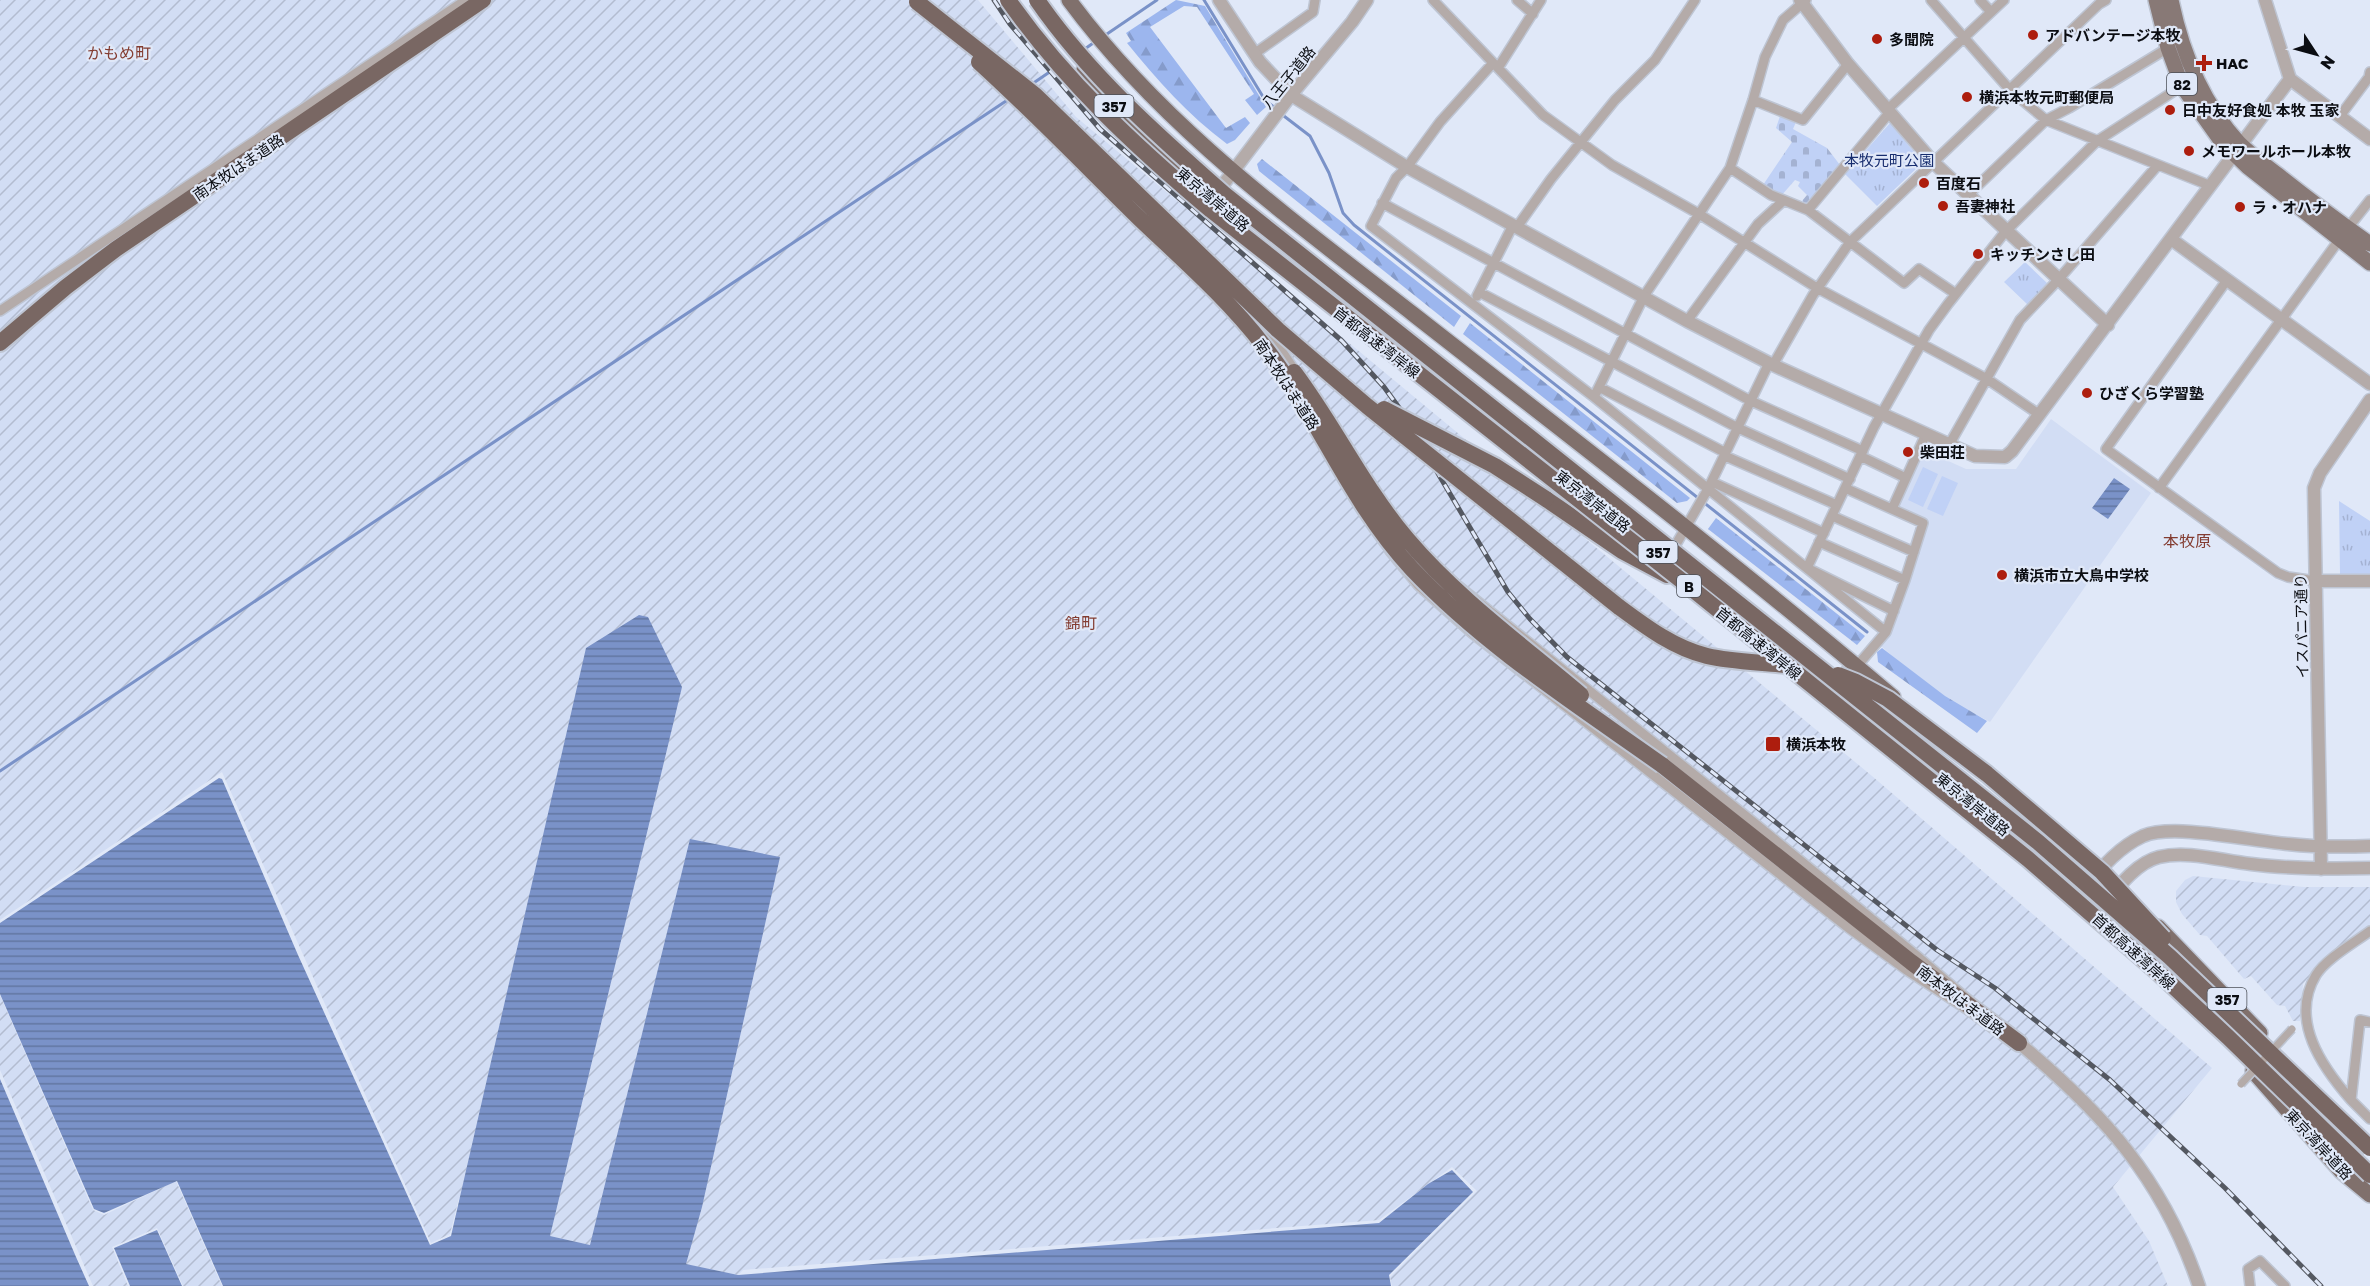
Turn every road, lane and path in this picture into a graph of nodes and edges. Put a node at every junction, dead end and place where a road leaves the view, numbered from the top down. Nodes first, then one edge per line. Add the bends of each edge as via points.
1 (466, 0) edge
2 (475, 0) edge
3 (483, 0) edge
4 (916, 0) edge
5 (1008, 0) edge
6 (1031, 0) edge
7 (1037, 0) edge
8 (1069, 0) edge
9 (1219, 0) edge
10 (1315, 0) edge
11 (1367, 0) edge
12 (1433, 0) edge
13 (1517, 0) edge
14 (1541, 0) edge
15 (1695, 0) edge
16 (1931, 0) edge
17 (1980, 0) edge
18 (2004, 0) edge
19 (2106, 0) edge
20 (2156, 0) edge
21 (2171, 0) edge
22 (2265, 0) edge
23 (1803, 1) edge
24 (1991, 12) junction
25 (1533, 14) junction
26 (1964, 37) junction
27 (2168, 48) junction
28 (1254, 54) junction
29 (1848, 64) junction
30 (1496, 65) junction
31 (2370, 72) edge
32 (2290, 79) junction
33 (2182, 86) junction
34 (2010, 90) junction
35 (1291, 95) junction
36 (1753, 100) junction
37 (1889, 110) junction
38 (2340, 116) junction
39 (2046, 120) junction
40 (2370, 138) edge
41 (1581, 141) junction
42 (2097, 141) junction
43 (2237, 149) junction
44 (1933, 162) junction
45 (2157, 166) junction
46 (1407, 167) junction
47 (1730, 168) junction
48 (1232, 172) junction
49 (2211, 186) junction
50 (1967, 196) junction
51 (1211, 200) junction
52 (2370, 200) edge
53 (1783, 201) junction
54 (1382, 203) junction
55 (1808, 210) junction
56 (1699, 214) junction
57 (1137, 216) junction
58 (1515, 226) junction
59 (2006, 232) junction
60 (2344, 234) junction
61 (2172, 239) junction
62 (1746, 242) junction
63 (1850, 242) junction
64 (2370, 244) edge
65 (1493, 263) junction
66 (2370, 263) edge
67 (2058, 280) junction
68 (2227, 280) junction
69 (1817, 288) junction
70 (1479, 292) junction
71 (1956, 294) junction
72 (1644, 296) junction
73 (1473, 304) junction
74 (0, 311) edge
75 (2281, 319) junction
76 (1687, 321) junction
77 (2108, 325) junction
78 (0, 329) edge
79 (1624, 334) junction
80 (0, 343) edge
81 (1921, 345) junction
82 (1612, 360) junction
83 (1771, 364) junction
84 (1987, 379) junction
85 (2370, 384) edge
86 (1599, 387) junction
87 (1594, 397) junction
88 (2370, 400) edge
89 (1751, 401) junction
90 (1883, 415) junction
91 (2040, 415) junction
92 (1738, 428) junction
93 (1926, 434) junction
94 (1949, 445) junction
95 (1725, 454) junction
96 (1862, 454) junction
97 (1906, 478) junction
98 (1848, 483) junction
99 (1710, 485) junction
100 (2159, 488) junction
101 (1837, 505) junction
102 (1892, 509) junction
103 (1832, 516) junction
104 (1380, 526) junction
105 (1687, 529) junction
106 (1821, 537) junction
107 (1914, 552) junction
108 (1667, 559) junction
109 (1807, 568) junction
110 (1905, 580) junction
111 (2370, 580) edge
112 (2316, 581) junction
113 (1691, 588) junction
114 (1894, 611) junction
115 (1886, 632) junction
116 (1857, 666) junction
117 (1662, 765) junction
118 (2370, 846) edge
119 (2320, 847) junction
120 (2370, 868) edge
121 (2321, 869) junction
122 (2098, 871) junction
123 (2119, 887) junction
124 (2081, 892) junction
125 (2101, 908) junction
126 (2370, 931) edge
127 (2370, 1022) edge
128 (2241, 1023) junction
129 (2292, 1029) dead end
130 (2019, 1043) junction
131 (2241, 1084) dead end
132 (2351, 1100) junction
133 (2370, 1119) edge
134 (2370, 1148) edge
135 (2341, 1171) junction
136 (2370, 1175) edge
137 (2370, 1195) edge
138 (2370, 1204) edge
139 (2199, 1286) edge
140 (2250, 1286) edge
141 (2285, 1286) edge

1 - 74 street
2 - 78 highway, 南本牧はま道路 via 115,245
3 - 80 highway, 南本牧はま道路 via 116,249
4 - 57 highway, 南本牧はま道路, bridge
4 - 104 street via 1279,347
4 - 117 highway, 南本牧はま道路, bridge via 1032,105 1263,335 1313,398 1390,517 1440,574
4 - 128 highway, bridge via 1043,102 1278,330 1619,607 1690,651 1723,659 1821,670 1888,699 1987,774 2102,872
5 - 113 highway, 首都高速湾岸線 / B, bridge via 1085,94 1164,170
6 - 51 highway, 東京湾岸道路 / 357 via 1122,114
7 - 128 highway, 首都高速湾岸線 / B, bridge via 1102,79 1224,194 2038,842
8 - 48 highway, 東京湾岸道路 / 357 via 1155,101
9 - 28 street
10 - 28 street via 1313,12
11 - 35 street, 八王子道路
12 - 30 street
13 - 25 street
14 - 25 street
15 - 41 street via 1655,60
16 - 26 street
17 - 24 street
18 - 24 street
19 - 34 street
20 - 27 main road, 82
21 - 43 main road, 82 via 2197,81
22 - 32 street
23 - 29 street
23 - 36 street via 1783,20 1765,57
24 - 26 street
25 - 30 street
26 - 34 street
26 - 37 street
27 - 33 main road, 82
27 - 39 street
28 - 35 street
29 - 36 street via 1803,120
29 - 37 street
30 - 41 street via 1543,115
30 - 46 street via 1440,122
31 - 38 street
32 - 38 street
32 - 43 street
33 - 42 street
33 - 43 main road, 82 via 2203,118
34 - 39 street
34 - 44 street
35 - 46 street
35 - 48 street, 八王子道路
36 - 47 street
37 - 44 street
37 - 55 street
38 - 40 street
39 - 42 street
39 - 50 street
41 - 56 street via 1612,165
41 - 58 street
42 - 45 street
42 - 59 street
43 - 49 street
43 - 60 main road, 82
44 - 50 street
44 - 63 street
45 - 49 street
45 - 67 street
46 - 54 street
46 - 58 street
47 - 53 street
47 - 56 street
48 - 51 street, 八王子道路
48 - 105 highway, 東京湾岸道路 / 357
49 - 61 street
50 - 59 street
51 - 108 highway, 東京湾岸道路 / 357
52 - 60 street
53 - 55 street
53 - 62 street via 1758,224
54 - 65 street
54 - 73 street via 1371,226
55 - 63 street
56 - 62 street
56 - 72 street
57 - 113 highway, bridge via 1357,392 1406,422 1503,471 1622,551
57 - 117 highway, 南本牧はま道路, bridge via 1221,297 1264,346 1361,504 1429,587 1492,642
58 - 65 street
58 - 72 street
59 - 67 street
59 - 71 street
60 - 64 main road, 82
60 - 66 main road, 82
60 - 75 street
61 - 68 street
61 - 77 street
62 - 69 street
62 - 76 street
63 - 69 street
63 - 71 street via 1904,283 1920,269
65 - 70 street
65 - 79 street
67 - 77 street
67 - 84 street via 2020,320
68 - 75 street
68 - 100 street via 2106,449
69 - 81 street
69 - 83 street
70 - 73 street
70 - 82 street
71 - 81 street
72 - 76 street
72 - 79 street
73 - 87 street
75 - 85 street
75 - 100 street
76 - 83 street
77 - 91 street
79 - 82 street
79 - 89 street
81 - 84 street
81 - 90 street
82 - 86 street
82 - 92 street
83 - 89 street
83 - 90 street
84 - 91 street
84 - 94 street
86 - 87 street
86 - 95 street
87 - 99 street
88 - 112 street, イスパニア通り via 2316,480
89 - 92 street
89 - 96 street
90 - 93 street
90 - 96 street
91 - 94 street via 2005,457 1975,456
92 - 95 street
92 - 98 street
93 - 94 street
93 - 97 street
95 - 99 street
95 - 101 street
96 - 97 street
96 - 98 street
97 - 102 street
98 - 101 street
98 - 102 street
99 - 105 street
99 - 106 street
99 - 109 street
100 - 112 street via 2278,573
101 - 103 street
102 - 107 street via 1923,523
103 - 106 street
103 - 107 street
104 - 130 street via 1655,742
104 - 130 street via 1390,551 1418,585 1472,633 1846,926
105 - 108 street
105 - 116 highway, 東京湾岸道路 / 357
106 - 109 street
106 - 110 street
107 - 110 street
108 - 124 highway, 東京湾岸道路 / 357
109 - 114 street
109 - 115 street
110 - 114 street
111 - 112 street
112 - 119 street, イスパニア通り
113 - 136 highway, 首都高速湾岸線 / B, bridge via 2084,906 2229,1038
114 - 115 street
115 - 116 street
116 - 122 highway, 東京湾岸道路 / 357
117 - 130 highway, 南本牧はま道路
118 - 119 street
119 - 121 street, イスパニア通り
119 - 122 street via 2157,832 2129,844
120 - 121 street
121 - 123 street via 2189,856 2159,857
122 - 123 highway, 東京湾岸道路 / 357
122 - 124 street
123 - 125 street
123 - 134 highway, 東京湾岸道路 / 357
124 - 125 highway, 東京湾岸道路 / 357
125 - 135 highway, 東京湾岸道路 / 357 via 2142,945
126 - 132 street via 2315,976 2307,1005 2307,1024 2317,1055
127 - 132 street via 2360,1020
128 - 134 highway, 首都高速湾岸線 / B, bridge
129 - 131 street, bridge
130 - 139 street, 南本牧はま道路 via 2093,1109 2133,1156 2169,1215
132 - 133 street
135 - 137 highway, 東京湾岸道路 / 357
135 - 138 street
140 - 141 street via 2248,1269 2260,1261

